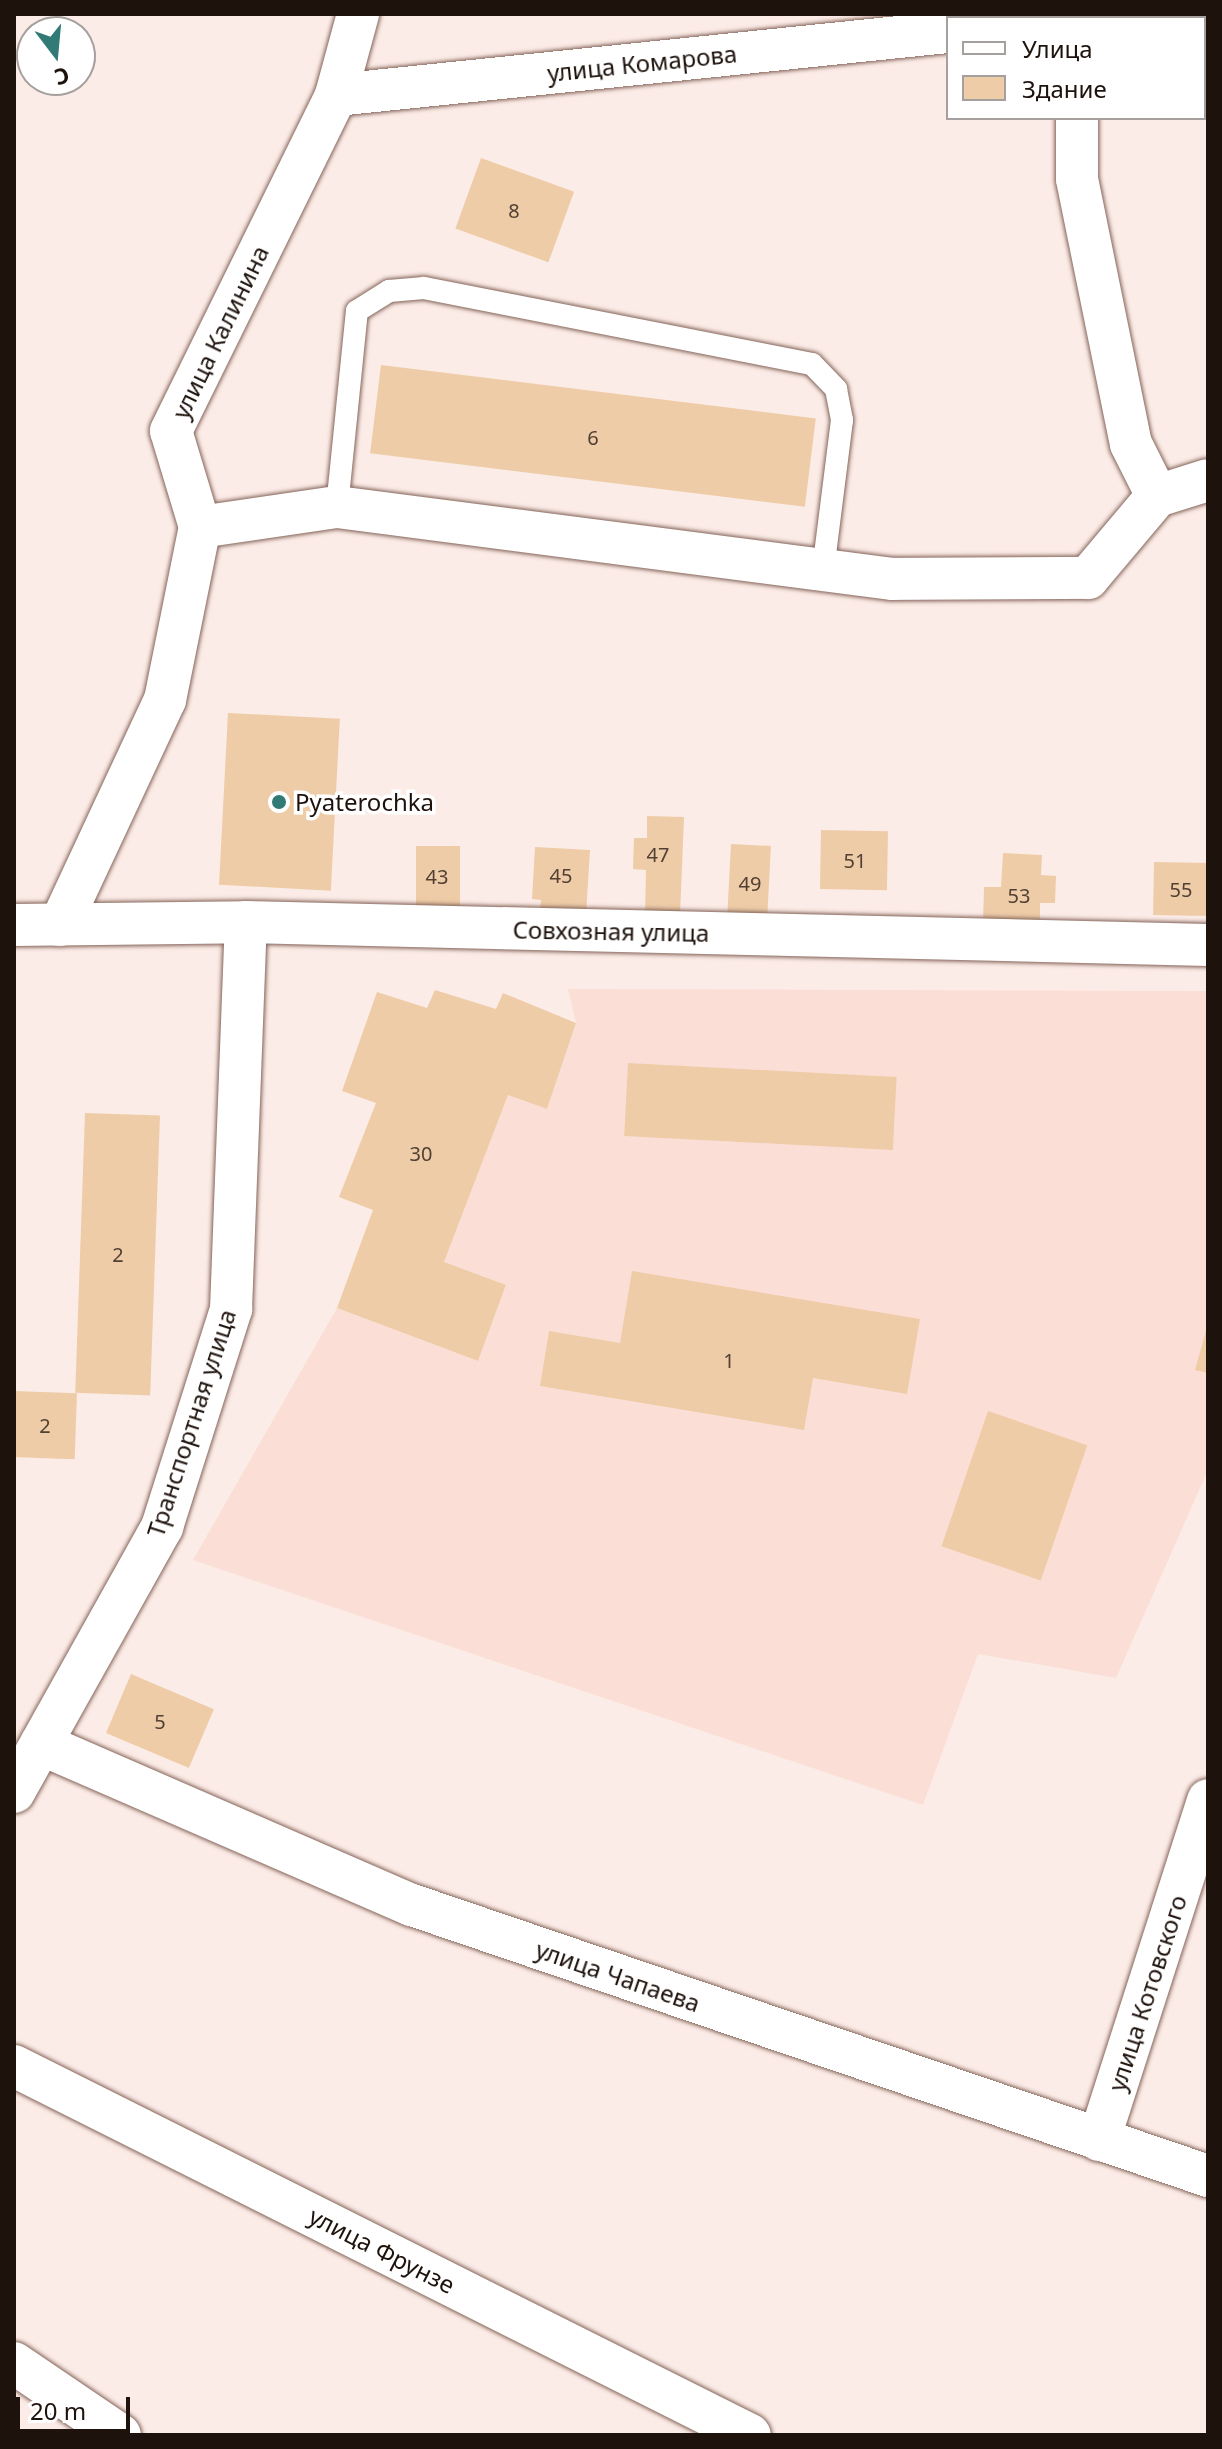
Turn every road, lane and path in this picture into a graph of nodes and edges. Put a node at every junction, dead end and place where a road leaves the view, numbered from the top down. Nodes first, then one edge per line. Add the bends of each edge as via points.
1 (358, 14) edge
2 (946, 32) edge
3 (336, 95) junction
4 (1077, 120) edge
5 (1208, 480) edge
6 (1157, 496) junction
7 (337, 507) junction
8 (200, 527) junction
9 (823, 570) junction
10 (246, 922) junction
11 (14, 925) edge
12 (60, 925) junction
13 (1208, 945) edge
14 (41, 1744) junction
15 (14, 1792) edge
16 (1208, 1800) edge
17 (14, 2066) edge
18 (1099, 2140) junction
19 (1208, 2176) edge
20 (14, 2363) edge
21 (120, 2435) edge
22 (750, 2435) edge

1 - 3 street, улица Калинина
2 - 3 street, улица Комарова
3 - 8 street, улица Калинина via 171,431
4 - 6 street via 1077,179 1131,444
5 - 6 street
6 - 9 street via 1088,578 893,579
7 - 8 street
7 - 9 street
7 - 9 lane via 357,311 389,291 424,288 812,364 836,389 842,420
8 - 12 street, улица Калинина via 165,700
10 - 12 street, Совхозная улица
10 - 13 street, Совхозная улица
10 - 14 street, Транспортная улица via 231,1309 162,1527
11 - 12 street, Совхозная улица
14 - 15 street, Транспортная улица
14 - 18 street, улица Чапаева via 412,1905
16 - 18 street, улица Котовского
17 - 22 street, улица Фрунзе
18 - 19 street, улица Чапаева
20 - 21 street

